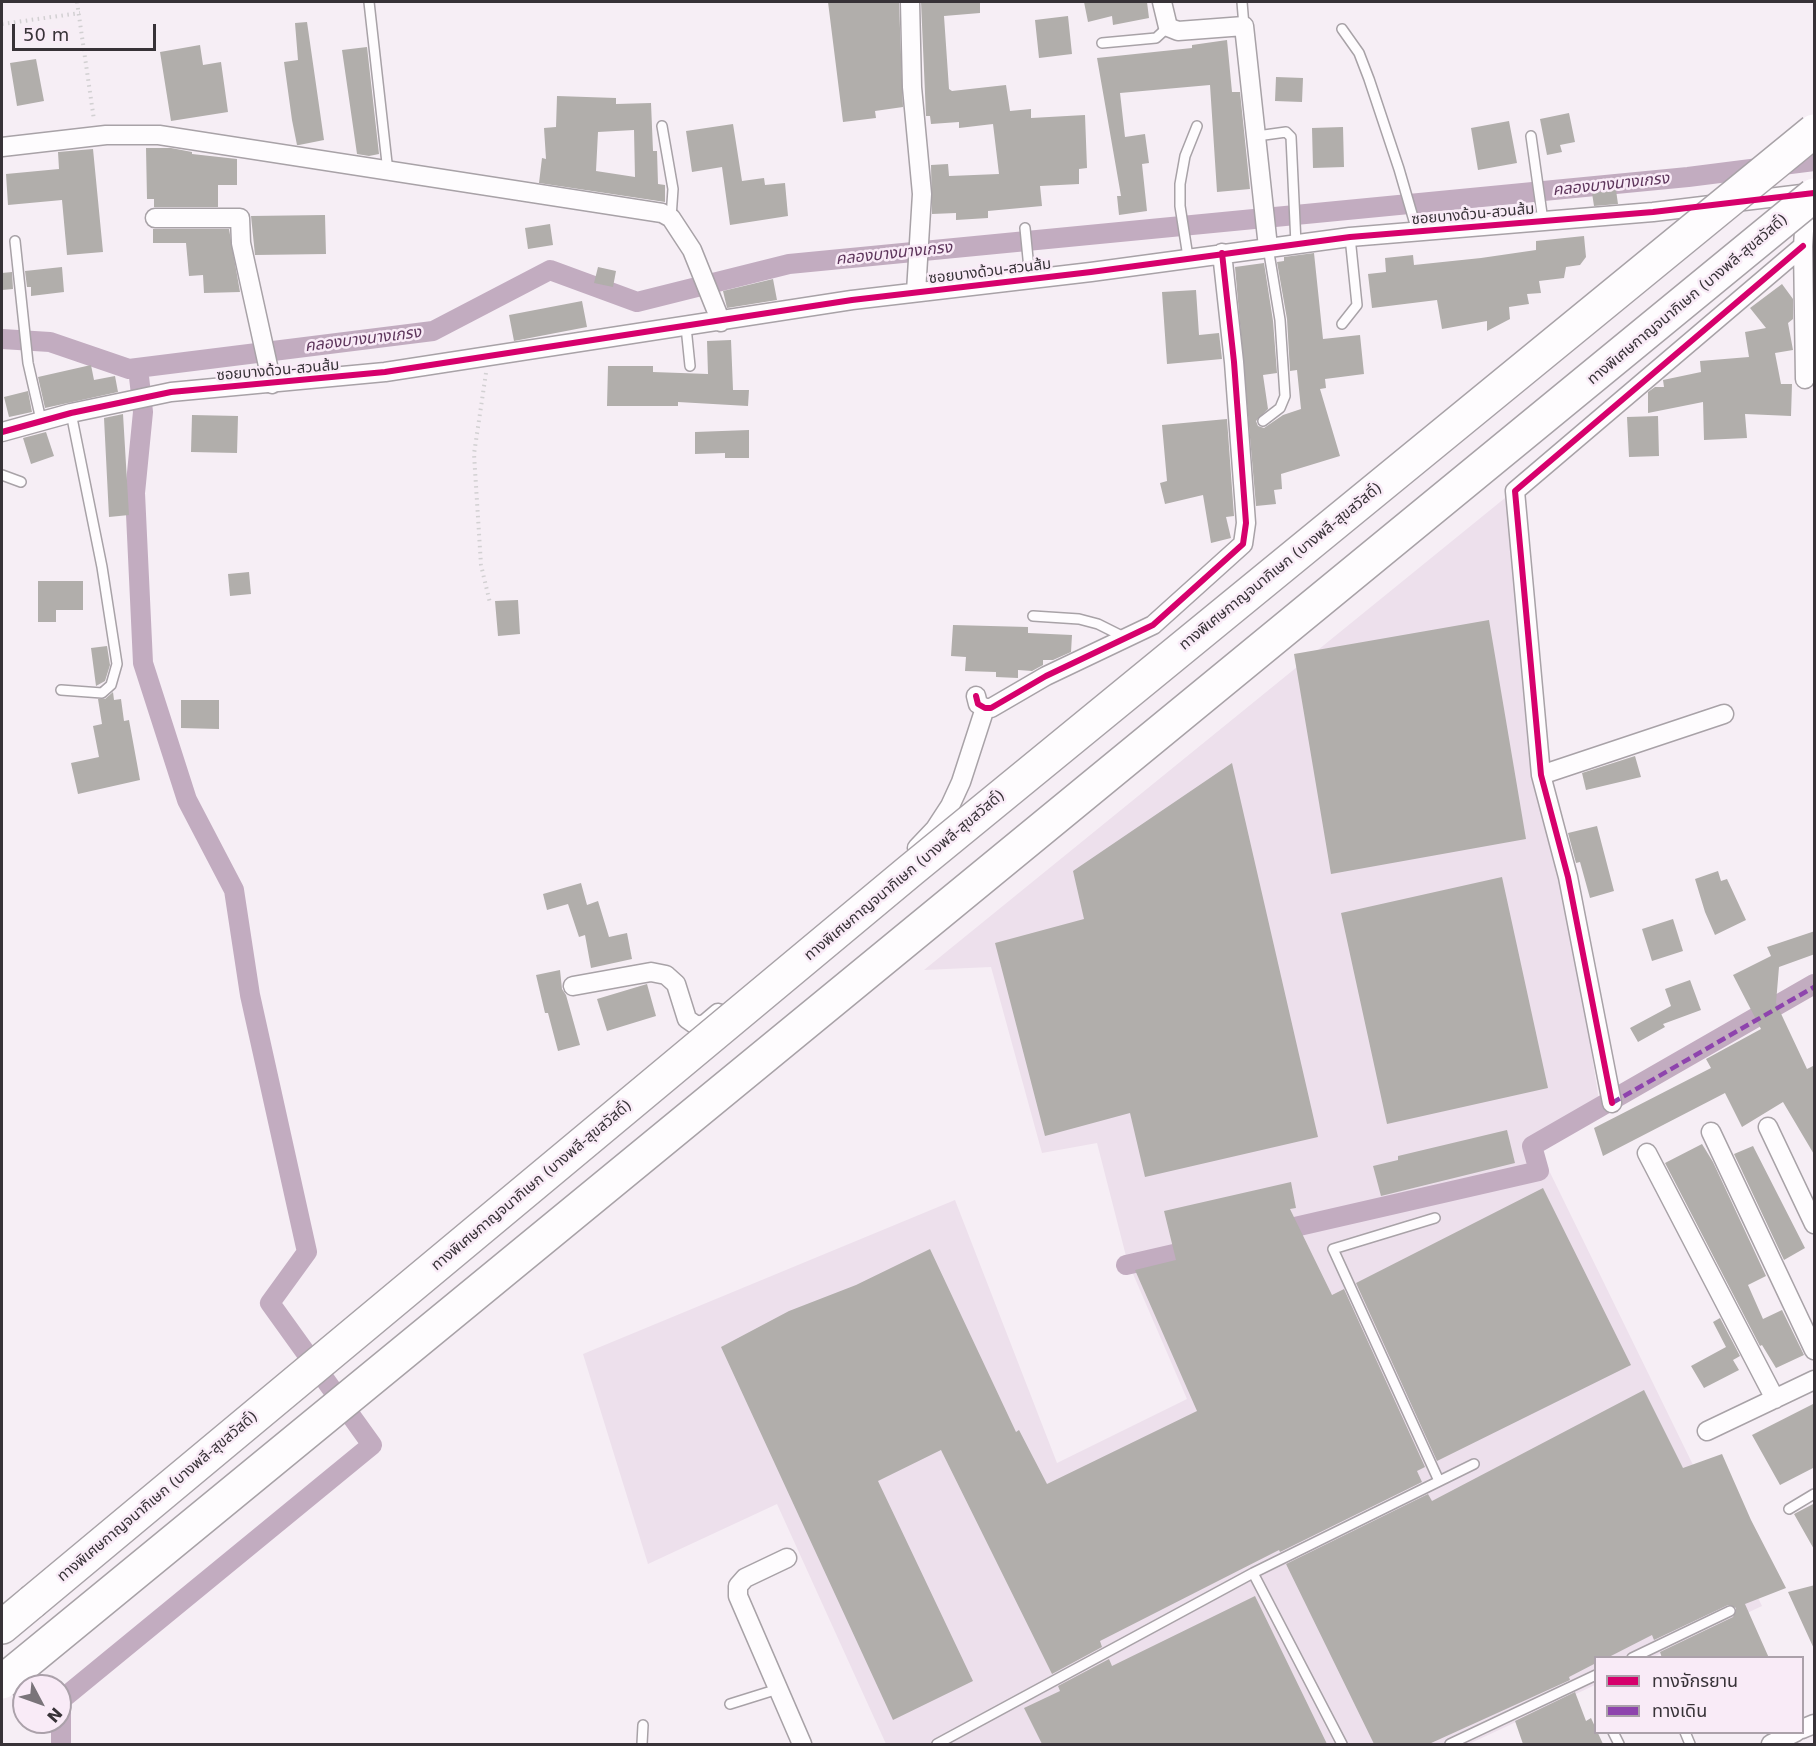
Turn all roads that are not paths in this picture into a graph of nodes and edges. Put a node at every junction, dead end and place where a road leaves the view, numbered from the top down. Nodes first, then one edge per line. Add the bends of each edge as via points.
1 (369, 2) edge
2 (910, 2) edge
3 (1162, 2) edge
4 (1242, 2) edge
5 (1244, 26) junction
6 (1168, 27) junction
7 (1342, 29) dead end
8 (1102, 42) dead end
9 (662, 126) dead end
10 (1197, 126) dead end
11 (1815, 131) edge
12 (1257, 136) junction
13 (1531, 136) dead end
14 (2, 147) edge
15 (388, 172) junction
16 (1812, 194) edge
17 (1542, 215) junction
18 (155, 218) dead end
19 (671, 218) junction
20 (1415, 225) junction
21 (1026, 232) dead end
22 (1297, 236) junction
23 (1350, 237) junction
24 (15, 241) dead end
25 (1803, 246) junction
26 (1268, 247) junction
27 (1187, 250) junction
28 (1222, 253) junction
29 (1029, 272) junction
30 (916, 292) junction
31 (720, 317) junction
32 (1342, 324) dead end
33 (686, 327) junction
34 (690, 366) dead end
35 (271, 376) junction
36 (1805, 379) dead end
37 (71, 413) junction
38 (41, 420) junction
39 (1263, 422) dead end
40 (2, 432) edge
41 (2, 476) edge
42 (21, 482) dead end
43 (1033, 616) dead end
44 (1126, 638) junction
45 (61, 690) dead end
46 (1724, 714) dead end
47 (1541, 775) junction
48 (573, 986) dead end
49 (1612, 1103) dead end
50 (1768, 1127) dead end
51 (1711, 1132) dead end
52 (1647, 1153) dead end
53 (1435, 1218) dead end
54 (1815, 1224) edge
55 (1815, 1350) edge
56 (1815, 1380) edge
57 (1775, 1399) junction
58 (1707, 1431) dead end
59 (1474, 1464) dead end
60 (1439, 1481) junction
61 (1815, 1494) edge
62 (1789, 1509) dead end
63 (787, 1558) dead end
64 (1253, 1573) junction
65 (32, 1602) junction
66 (1730, 1611) dead end
67 (2, 1622) edge
68 (2, 1627) edge
69 (1647, 1654) edge
70 (1594, 1676) edge
71 (2, 1682) edge
72 (778, 1689) junction
73 (730, 1704) dead end
74 (643, 1725) dead end
75 (1792, 1734) edge
76 (642, 1744) edge
77 (802, 1744) edge
78 (937, 1744) edge
79 (1342, 1744) edge
80 (1450, 1744) edge
81 (1771, 1744) edge

1 - 15 lane
2 - 30 street via 912,87 922,194
3 - 6 street
4 - 5 lane
5 - 6 street via 1178,31
5 - 12 street
6 - 8 lane via 1156,38
7 - 20 lane via 1359,53
9 - 19 lane via 673,189
10 - 27 lane via 1185,156 1180,184
11 - 65 highway, ทางพิเศษกาญจนาภิเษก (บางพลี-สุขสวัสดิ์), bridge via 911,870
12 - 22 lane via 1290,134
12 - 26 street
13 - 17 lane
14 - 15 street via 101,135 159,135
15 - 19 street via 662,213
16 - 17 street, ซอยบางด้วน-สวนส้ม via 1653,212
16 - 25 street
16 - 71 highway, ทางพิเศษกาญจนาภิเษก (บางพลี-สุขสวัสดิ์), bridge
17 - 20 street, ซอยบางด้วน-สวนส้ม
18 - 35 street via 240,218 241,243
19 - 31 street via 692,250
20 - 23 street, ซอยบางด้วน-สวนส้ม
21 - 29 lane
22 - 23 street, ซอยบางด้วน-สวนส้ม
22 - 26 street, ซอยบางด้วน-สวนส้ม
23 - 32 lane via 1357,305
24 - 38 lane via 28,363
25 - 36 street
25 - 47 street via 1515,491
26 - 28 street, ซอยบางด้วน-สวนส้ม
26 - 39 lane via 1280,320 1285,396 1280,408
27 - 28 street, ซอยบางด้วน-สวนส้ม
27 - 29 street, ซอยบางด้วน-สวนส้ม
28 - 44 street via 1246,523 1243,543 1167,614
29 - 30 street, ซอยบางด้วน-สวนส้ม
30 - 31 street, ซอยบางด้วน-สวนส้ม
31 - 33 street, ซอยบางด้วน-สวนส้ม
33 - 34 lane
33 - 35 street, ซอยบางด้วน-สวนส้ม via 488,358
35 - 37 street, ซอยบางด้วน-สวนส้ม
37 - 38 street
37 - 45 lane via 117,664 111,686 102,693
38 - 40 street
41 - 42 lane
43 - 44 lane via 1079,619
44 - 48 street via 1046,676 998,705 980,702 953,798 935,829 922,844 705,1024 697,1026 687,1019 676,984 666,975 651,972
46 - 47 street
47 - 49 street via 1568,877
50 - 54 street
51 - 55 street
52 - 57 street
53 - 60 lane via 1333,1249
56 - 57 street
57 - 58 street
59 - 60 lane
60 - 64 lane
61 - 62 lane
63 - 72 street via 745,1578 738,1586 738,1596
64 - 78 lane
64 - 79 lane
65 - 67 highway
65 - 68 highway, ทางพิเศษกาญจนาภิเษก (บางพลี-สุขสวัสดิ์)
66 - 69 lane
70 - 80 lane
72 - 73 lane
72 - 77 street
74 - 76 lane
75 - 81 street

